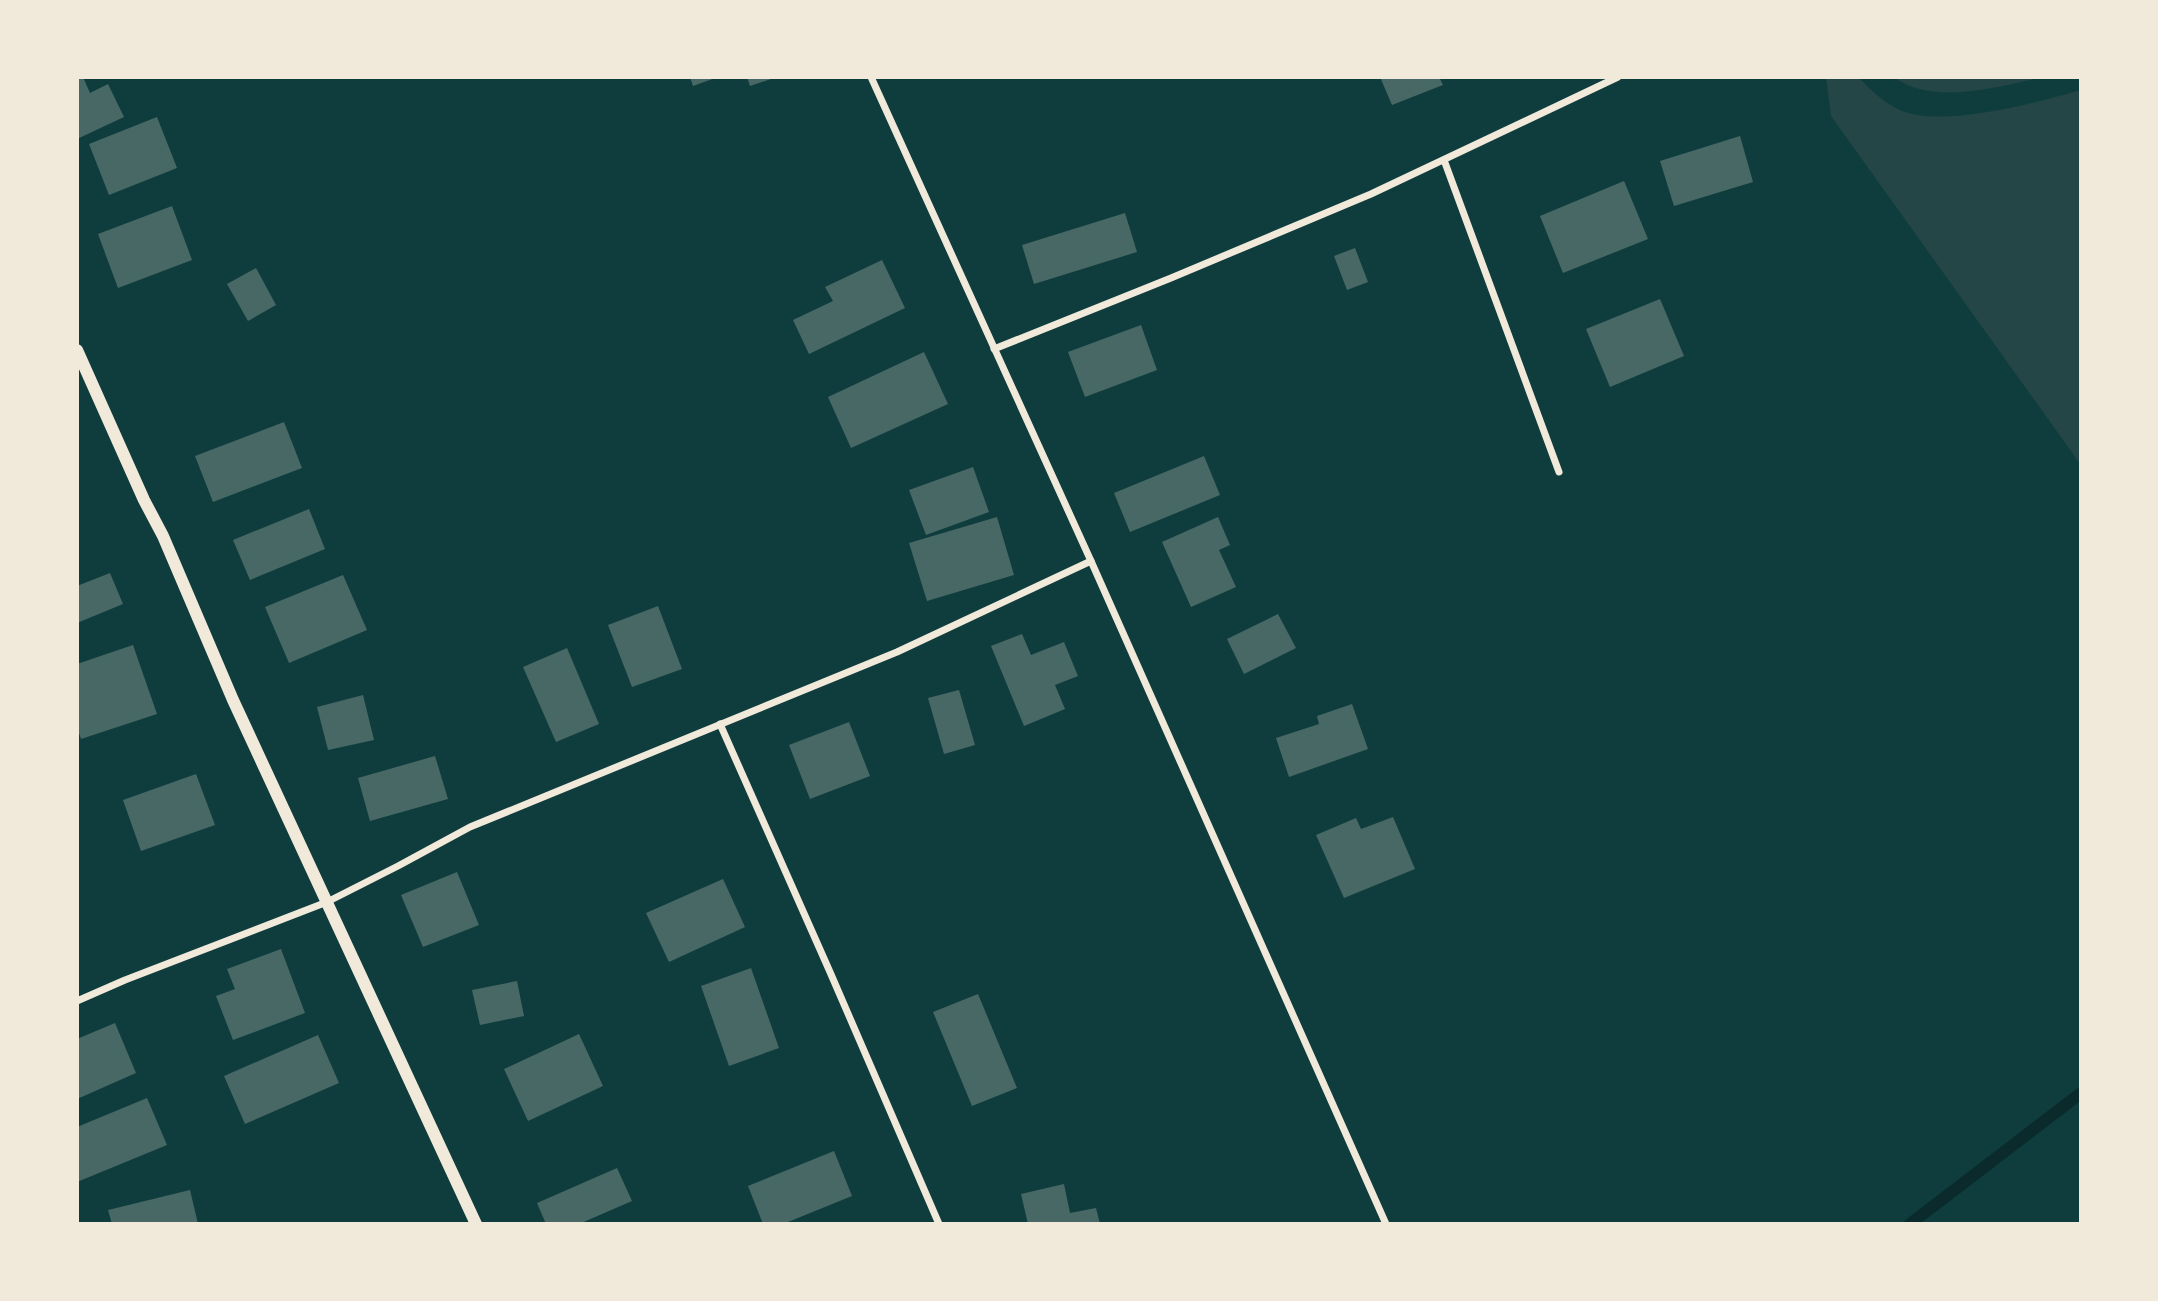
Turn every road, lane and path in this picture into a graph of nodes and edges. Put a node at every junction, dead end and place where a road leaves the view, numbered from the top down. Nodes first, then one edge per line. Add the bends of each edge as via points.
1 (871, 77) edge
2 (1618, 77) edge
3 (1444, 160) junction
4 (994, 349) junction
5 (77, 350) edge
6 (1559, 472) dead end
7 (1091, 561) junction
8 (720, 724) junction
9 (327, 902) junction
10 (77, 1001) edge
11 (476, 1224) edge
12 (939, 1224) edge
13 (1386, 1224) edge

1 - 4 street
2 - 3 street
3 - 4 street
3 - 6 street
4 - 7 street
5 - 9 street
7 - 8 street via 897,652
7 - 13 street
8 - 9 street via 470,827
8 - 12 street
9 - 10 street
9 - 11 street

